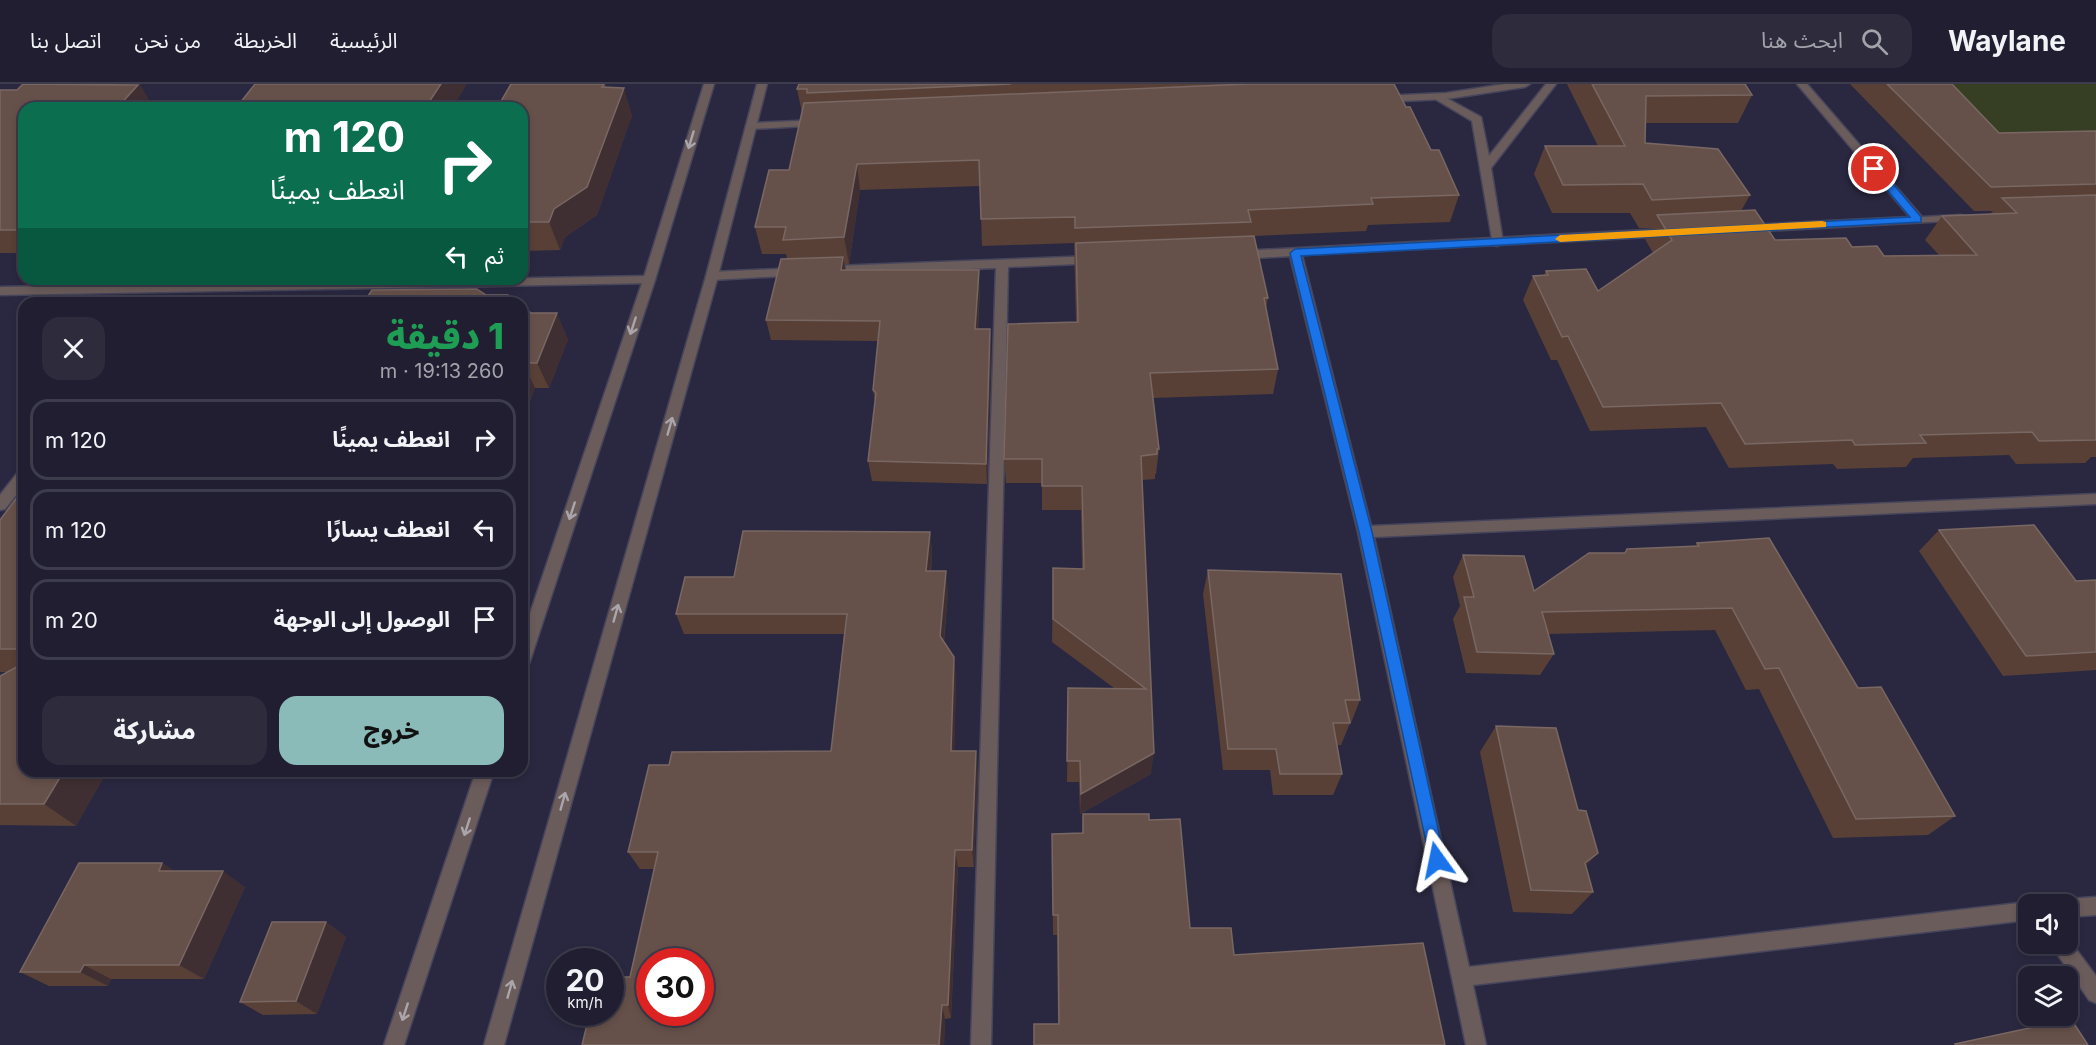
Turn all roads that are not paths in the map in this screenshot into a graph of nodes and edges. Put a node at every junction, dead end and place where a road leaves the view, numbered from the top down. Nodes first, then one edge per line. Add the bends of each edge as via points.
1 (709, 84) edge
2 (762, 84) edge
3 (1525, 84) edge
4 (1551, 84) edge
5 (1802, 84) edge
6 (1435, 96) junction
7 (1365, 99) edge
8 (834, 123) edge
9 (751, 126) junction
10 (1485, 168) junction
11 (1977, 217) edge
12 (1918, 219) junction
13 (1731, 230) edge
14 (1684, 232) edge
15 (1497, 242) junction
16 (1295, 253) junction
17 (1225, 255) edge
18 (1108, 260) edge
19 (1002, 263) junction
20 (712, 276) junction
21 (649, 280) junction
22 (528, 282) edge
23 (349, 285) edge
24 (169, 288) junction
25 (0, 291) edge
26 (162, 297) edge
27 (18, 482) edge
28 (2096, 499) edge
29 (0, 505) edge
30 (1365, 532) junction
31 (528, 643) edge
32 (483, 777) edge
33 (2096, 906) edge
34 (2078, 907) edge
35 (2018, 912) edge
36 (2069, 954) edge
37 (1462, 977) junction
38 (2096, 993) edge
39 (394, 1045) edge
40 (494, 1045) edge
41 (981, 1045) edge
42 (1476, 1045) edge

1 -> 21 street
2 - 9 street
3 - 6 street
4 - 10 street
5 - 12 street
6 - 7 street
6 - 10 street via 1477,119
8 - 9 street
9 - 20 street
10 - 15 street
11 - 12 street
12 - 13 street
14 - 15 street
15 - 16 street
16 - 17 street
16 - 30 street
18 - 19 street
19 - 20 street
19 - 41 street
40 -> 20 street
21 - 22 street
21 -> 31 street
23 - 24 street
24 - 25 street
24 - 26 street
27 - 29 street
28 - 30 street
30 - 37 street
32 -> 39 street
33 - 34 street
35 - 37 street
36 - 38 street
37 - 42 street

